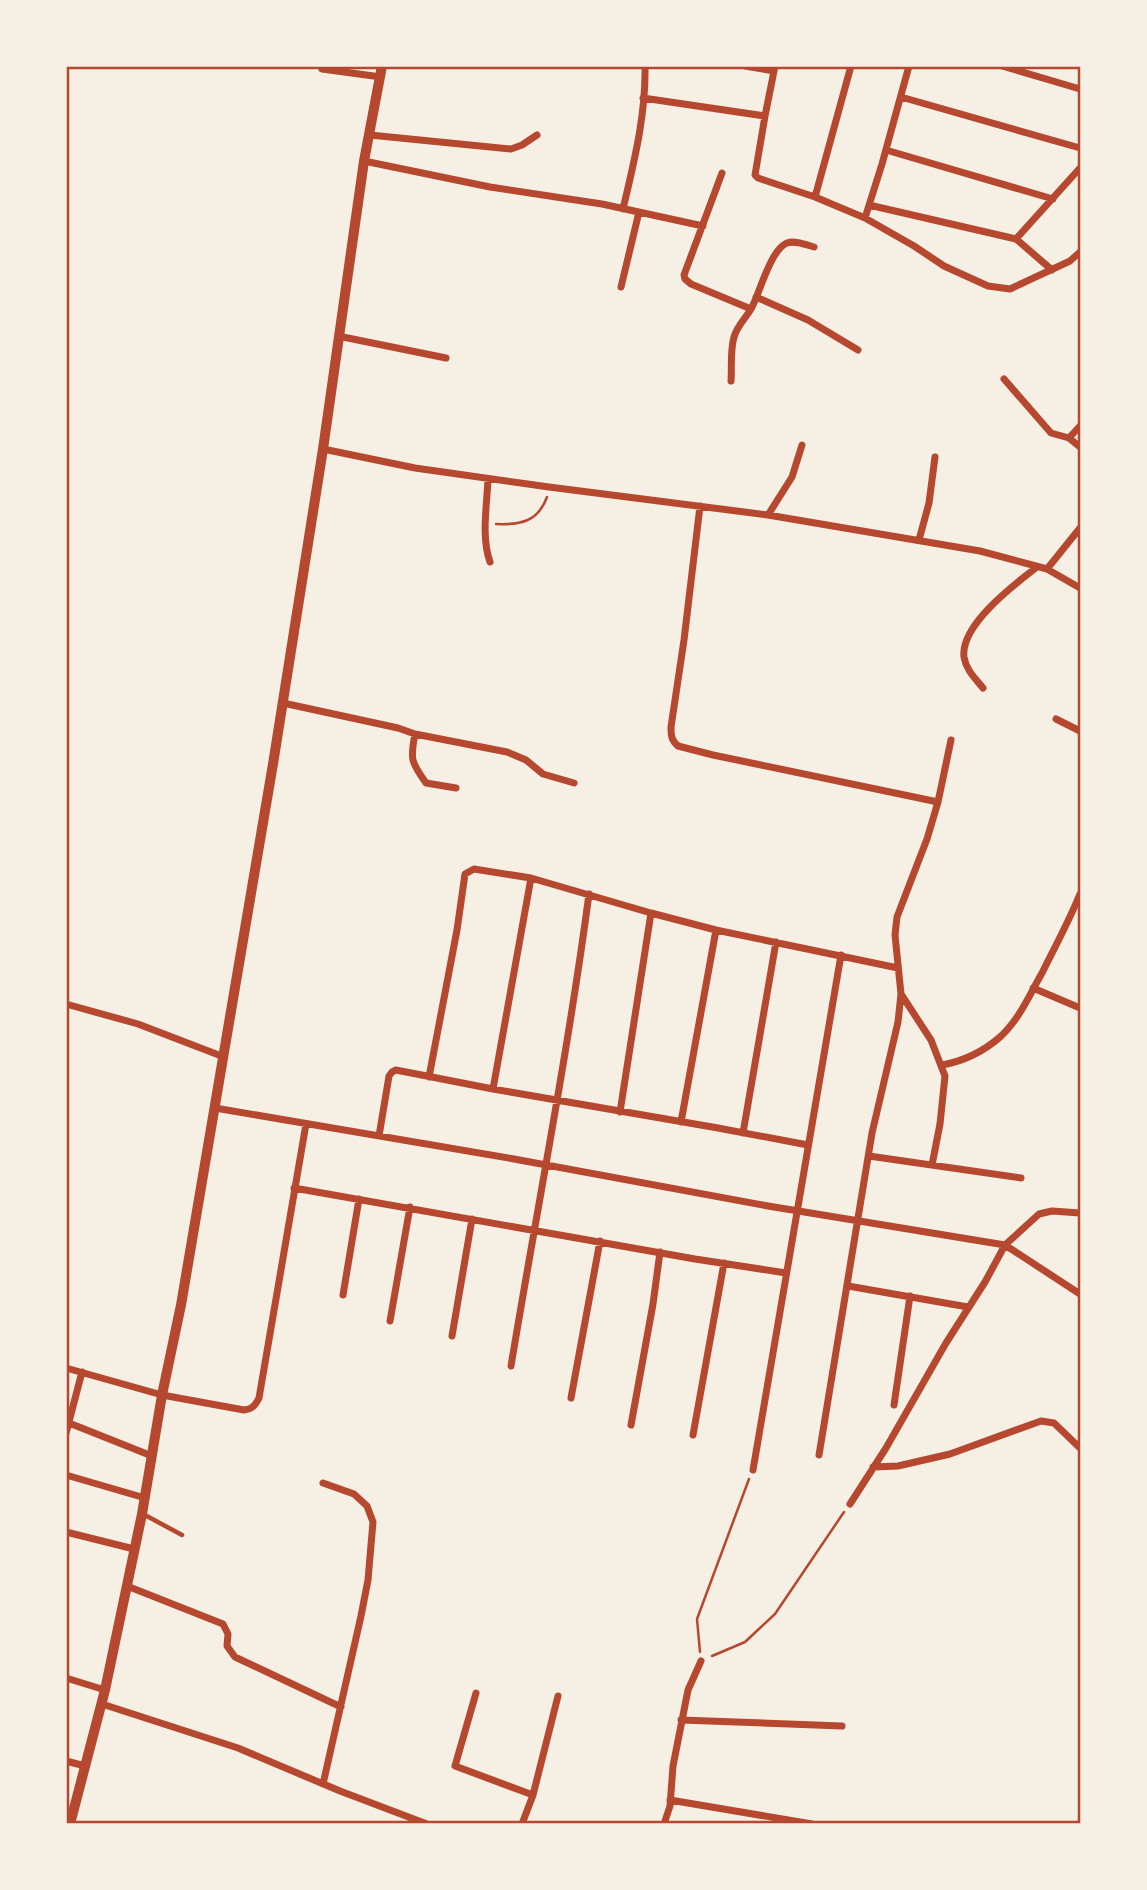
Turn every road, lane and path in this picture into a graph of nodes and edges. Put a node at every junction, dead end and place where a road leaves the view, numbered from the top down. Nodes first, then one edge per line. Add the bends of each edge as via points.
1 (645, 66) edge
2 (745, 66) edge
3 (851, 66) edge
4 (909, 66) edge
5 (1002, 66) edge
6 (322, 69) dead end
7 (775, 69) edge
8 (382, 72) edge
9 (1080, 89) edge
10 (901, 97) junction
11 (643, 98) junction
12 (765, 116) junction
13 (370, 135) junction
14 (537, 135) dead end
15 (1080, 149) edge
16 (886, 150) junction
17 (364, 161) junction
18 (1080, 168) edge
19 (722, 173) dead end
20 (815, 197) junction
21 (1053, 199) junction
22 (869, 205) junction
23 (623, 209) junction
24 (639, 212) junction
25 (865, 218) junction
26 (703, 226) junction
27 (1016, 239) junction
28 (814, 247) dead end
29 (1080, 252) edge
30 (1052, 270) junction
31 (621, 287) dead end
32 (756, 297) junction
33 (751, 309) junction
34 (338, 336) junction
35 (858, 351) dead end
36 (446, 358) dead end
37 (1004, 379) dead end
38 (731, 381) dead end
39 (1080, 426) edge
40 (1069, 438) junction
41 (802, 445) dead end
42 (1080, 447) edge
43 (323, 449) junction
44 (935, 457) dead end
45 (488, 479) junction
46 (549, 487) junction
47 (700, 506) junction
48 (768, 515) junction
49 (486, 523) junction
50 (1080, 528) edge
51 (919, 540) junction
52 (490, 562) dead end
53 (1037, 567) junction
54 (1047, 569) junction
55 (1080, 588) edge
56 (983, 688) dead end
57 (283, 703) junction
58 (1056, 719) dead end
59 (1080, 731) edge
60 (415, 734) junction
61 (951, 740) dead end
62 (574, 783) dead end
63 (456, 788) dead end
64 (939, 802) junction
65 (531, 878) junction
66 (589, 894) junction
67 (1080, 898) edge
68 (651, 913) junction
69 (716, 930) junction
70 (776, 942) junction
71 (841, 955) junction
72 (898, 968) junction
73 (1033, 988) junction
74 (901, 994) junction
75 (66, 1004) edge
76 (1080, 1008) edge
77 (224, 1057) junction
78 (942, 1065) junction
79 (429, 1077) junction
80 (494, 1089) junction
81 (556, 1100) junction
82 (215, 1108) junction
83 (620, 1112) junction
84 (681, 1122) junction
85 (306, 1124) junction
86 (743, 1133) junction
87 (379, 1136) junction
88 (808, 1145) junction
89 (869, 1156) junction
90 (546, 1165) junction
91 (932, 1165) junction
92 (1021, 1178) dead end
93 (294, 1188) junction
94 (359, 1199) junction
95 (410, 1208) junction
96 (797, 1211) junction
97 (1080, 1213) edge
98 (472, 1219) junction
99 (859, 1221) junction
100 (534, 1230) junction
101 (600, 1241) junction
102 (1005, 1245) junction
103 (660, 1252) junction
104 (724, 1263) junction
105 (786, 1273) junction
106 (848, 1286) junction
107 (1080, 1294) edge
108 (343, 1295) dead end
109 (910, 1296) junction
110 (968, 1307) junction
111 (390, 1321) dead end
112 (452, 1336) dead end
113 (511, 1366) dead end
114 (66, 1368) edge
115 (82, 1372) junction
116 (162, 1395) junction
117 (571, 1398) dead end
118 (894, 1405) dead end
119 (69, 1423) junction
120 (631, 1425) dead end
121 (66, 1433) edge
122 (693, 1435) dead end
123 (1080, 1448) edge
124 (819, 1455) dead end
125 (152, 1456) junction
126 (873, 1467) junction
127 (753, 1470) joint
128 (66, 1475) edge
129 (323, 1483) dead end
130 (145, 1498) junction
131 (850, 1504) joint
132 (142, 1514) junction
133 (66, 1532) edge
134 (182, 1535) dead end
135 (134, 1549) junction
136 (127, 1586) junction
137 (701, 1661) junction
138 (66, 1678) edge
139 (105, 1690) junction
140 (476, 1693) dead end
141 (558, 1696) dead end
142 (102, 1703) junction
143 (341, 1707) junction
144 (681, 1720) junction
145 (842, 1726) dead end
146 (66, 1761) edge
147 (85, 1766) junction
148 (324, 1784) junction
149 (533, 1795) junction
150 (670, 1800) junction
151 (398, 1813) junction
152 (70, 1824) edge
153 (393, 1824) edge
154 (427, 1824) edge
155 (522, 1824) edge
156 (664, 1824) edge
157 (812, 1824) edge

1 - 11 street
2 - 7 street
3 - 20 street
4 - 10 street
5 - 9 street
6 - 8 street
7 - 12 street
8 - 13 street
10 - 15 street
10 - 16 street
11 - 12 street
11 - 23 street via 638,147
12 - 20 street via 755,175
13 - 14 street via 511,149
13 - 17 street
16 - 21 street
16 - 22 street
17 - 23 street
17 - 34 street
18 - 21 street
19 - 26 street
20 - 25 street
21 - 27 street
22 - 25 street
22 - 27 street
23 - 24 street
24 - 26 street
24 - 31 street
25 - 30 street via 944,266 988,286 1010,289
26 - 33 street via 685,279
27 - 30 street
28 - 32 street via 794,242 780,248
29 - 30 street
32 - 33 street
32 - 35 street via 808,320
33 - 38 street via 734,338
34 - 36 street
34 - 43 street
37 - 40 street via 1051,433
39 - 40 street
40 - 42 street
41 - 48 street via 792,477
43 - 45 street
43 - 57 street
44 - 51 street
45 - 46 street
45 - 49 street
46 - 47 street
46 - 49 path via 546,501 531,519 517,525
47 - 48 street
47 - 64 street via 671,727 674,742 713,755
48 - 51 street
49 - 52 street
50 - 54 street
51 - 53 street
53 - 54 street
53 - 56 street via 1002,594 965,644 968,670
54 - 55 street
57 - 60 street
57 - 77 street
58 - 59 street
60 - 62 street via 508,752 543,774
60 - 63 street via 411,755 426,783
61 - 64 street
64 - 72 street via 897,917
65 - 66 street
65 - 79 street via 474,869 465,874
65 - 80 street
66 - 68 street
66 - 81 street
67 - 73 street
68 - 69 street
68 - 83 street
69 - 70 street
69 - 84 street
70 - 71 street
70 - 86 street
71 - 72 street
71 - 88 street
72 - 74 street
73 - 76 street
73 - 78 street via 1000,1037 972,1056
74 - 78 street via 932,1040
74 - 89 street
75 - 77 street via 138,1024
77 - 82 street
78 - 91 street via 945,1084
79 - 80 street
79 - 87 street via 392,1072
80 - 81 street
81 - 83 street
81 - 90 street
82 - 85 street
82 - 116 street
83 - 84 street
84 - 86 street
85 - 87 street
85 - 93 street
86 - 88 street
87 - 90 street
88 - 96 street
89 - 91 street
89 - 99 street
90 - 96 street
90 - 100 street
91 - 92 street
93 - 94 street
93 - 116 street via 256,1405 243,1410
94 - 95 street
94 - 108 street
95 - 98 street
95 - 111 street
96 - 99 street
96 - 105 street
97 - 102 street via 1039,1214
98 - 100 street
98 - 112 street
99 - 102 street
99 - 106 street
100 - 101 street
100 - 113 street
101 - 103 street
101 - 117 street
102 - 107 street
102 - 110 street
103 - 104 street
103 - 120 street
104 - 105 street
104 - 122 street
105 - 127 street
106 - 109 street
106 - 124 street
109 - 110 street
109 - 118 street
110 - 126 street
114 - 115 street
115 - 116 street
115 - 119 street
116 - 125 street
119 - 121 street
119 - 125 street
123 - 126 street via 1054,1423 1041,1421 950,1454
125 - 130 street
126 - 131 street
127 - 137 path via 697,1619
128 - 130 street
129 - 143 street via 354,1494 367,1506 373,1522 362,1616
130 - 132 street
131 - 137 path via 775,1614 745,1642
132 - 134 lane
132 - 135 street
133 - 135 street
135 - 136 street
136 - 139 street
136 - 143 street via 223,1625 227,1646 235,1657
137 - 144 street
138 - 139 street
139 - 142 street
140 - 149 street via 456,1766
141 - 149 street
142 - 147 street
142 - 148 street via 238,1748
143 - 148 street
144 - 145 street
144 - 150 street
146 - 147 street
147 - 152 street
148 - 151 street
149 - 155 street
150 - 156 street
150 - 157 street
151 - 153 street
151 - 154 street

